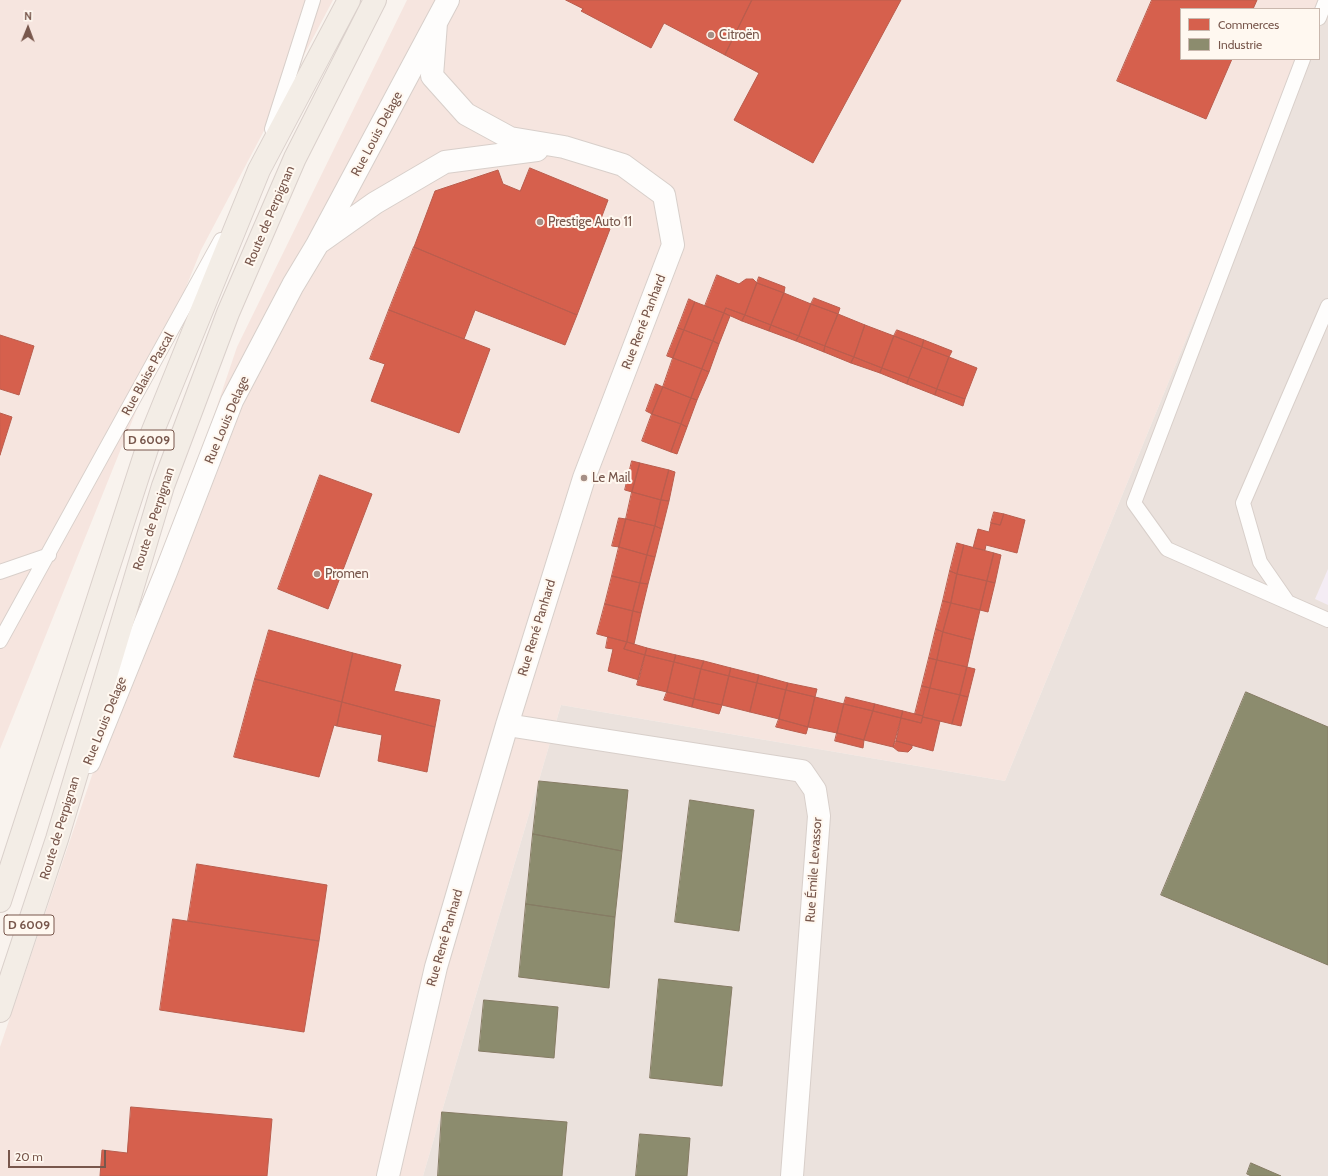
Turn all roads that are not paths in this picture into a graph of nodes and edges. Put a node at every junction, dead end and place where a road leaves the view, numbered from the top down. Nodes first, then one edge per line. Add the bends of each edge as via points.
1 (313, 0) edge
2 (349, 0) edge
3 (375, 0) edge
4 (448, 0) edge
5 (1326, 0) edge
6 (1320, 15) edge
7 (436, 23) junction
8 (1303, 60) edge
9 (564, 147) junction
10 (259, 170) junction
11 (317, 245) junction
12 (1328, 306) edge
13 (49, 555) junction
14 (0, 572) edge
15 (1287, 602) junction
16 (1328, 620) edge
17 (0, 641) edge
18 (507, 725) junction
19 (57, 839) junction
20 (0, 901) edge
21 (0, 1011) edge
22 (388, 1176) edge
23 (792, 1176) edge

1 - 10 lane, Rue Blaise Pascal
2 - 10 main road, Route de Perpignan / D 6009
3 - 19 main road, Route de Perpignan / D 6009 via 295,158 228,312 163,486
4 - 7 street, Rue Louis Delage
5 - 6 lane
7 - 9 street, Rue René Panhard via 432,76 466,114 510,138
7 - 11 street, Rue Louis Delage
8 - 15 lane via 1134,503 1167,549
9 - 11 street, Rue René Panhard via 445,162 375,203
9 - 18 street, Rue René Panhard via 623,165 664,195 673,245 584,478
10 - 13 lane, Rue Blaise Pascal
10 - 20 main road, Route de Perpignan / D 6009 via 152,433
11 - 19 street, Rue Louis Delage via 232,401 166,572
12 - 15 lane via 1243,503 1260,562
13 - 14 lane
13 - 17 lane, Rue Blaise Pascal
15 - 16 lane
18 - 22 street, Rue René Panhard via 436,967
18 - 23 street, Rue Émile Levassor via 802,771 815,790 819,816
19 - 21 main road, Route de Perpignan / D 6009

